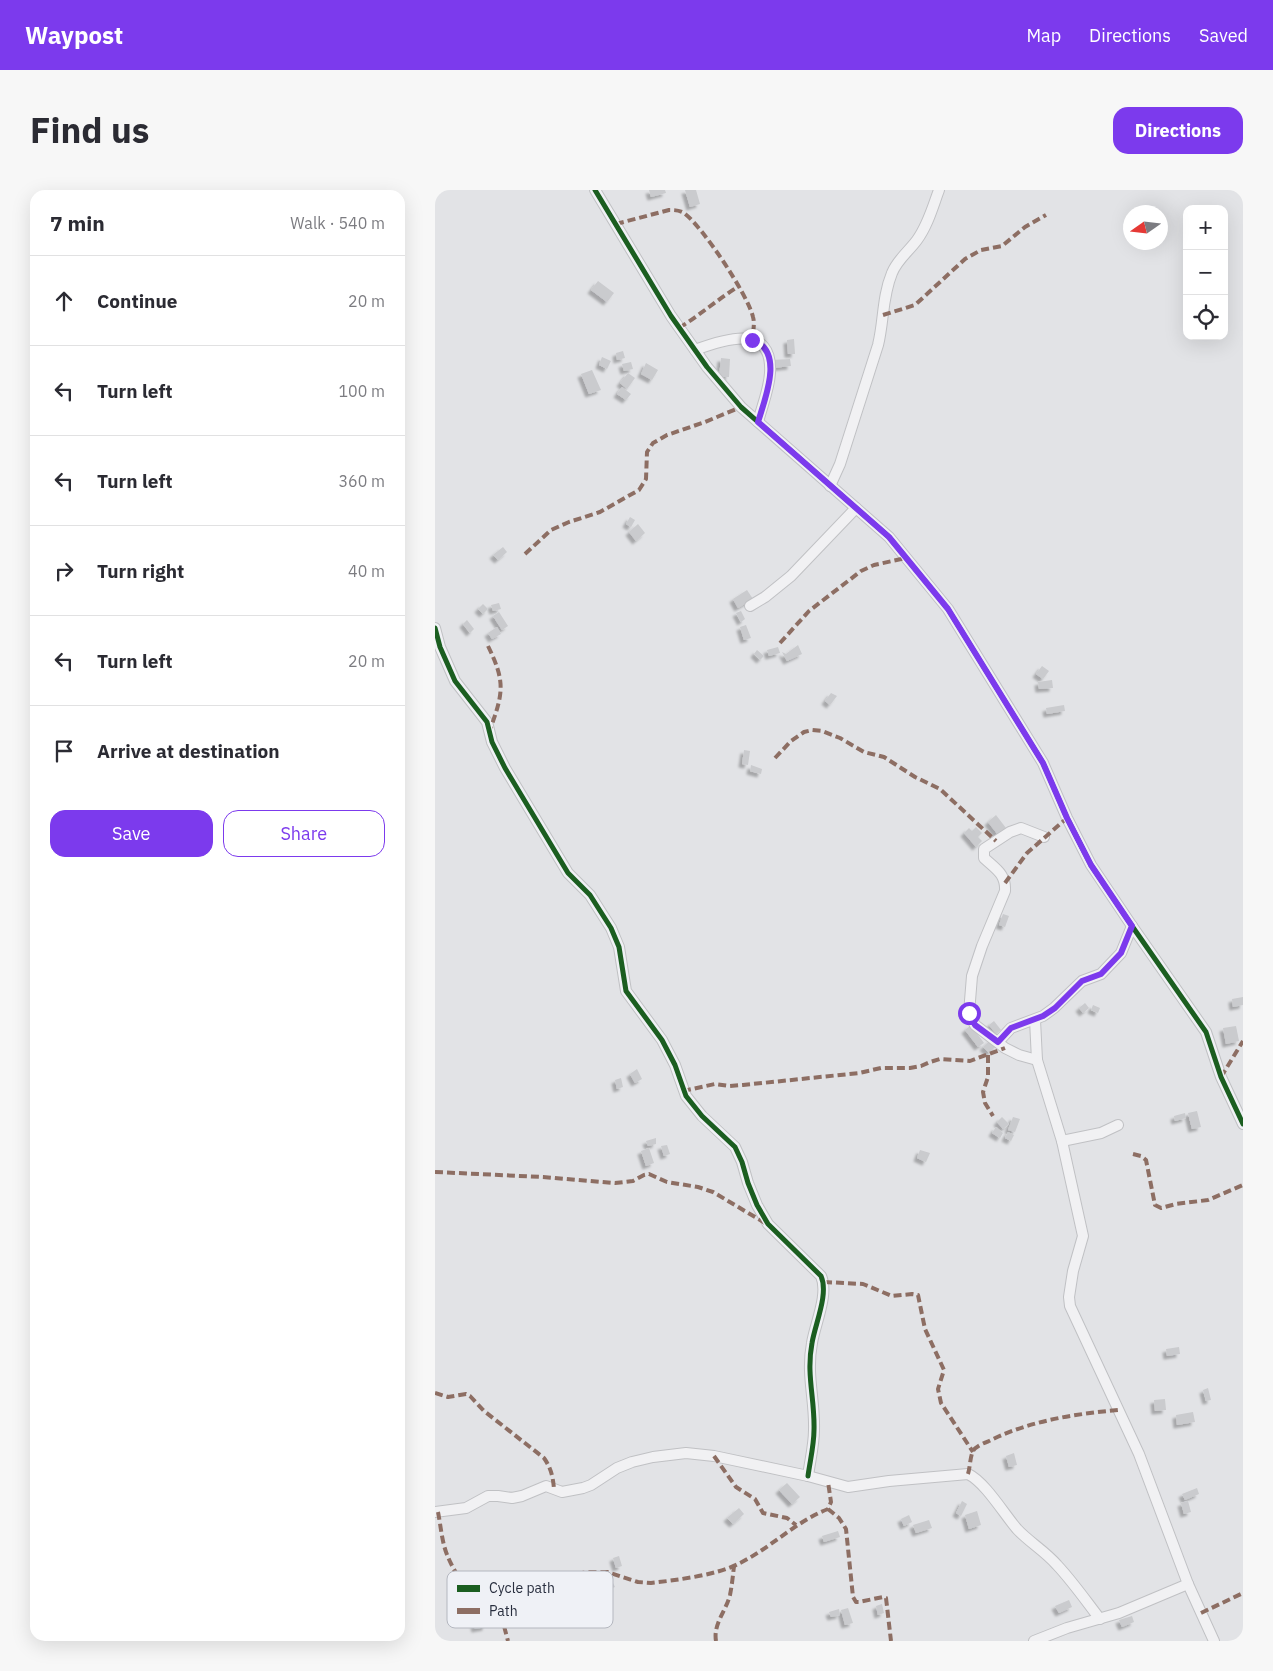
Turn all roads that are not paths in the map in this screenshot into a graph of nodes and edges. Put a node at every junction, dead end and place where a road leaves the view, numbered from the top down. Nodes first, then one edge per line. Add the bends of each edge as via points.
1 (595, 190) edge
2 (939, 190) edge
3 (695, 350) junction
4 (758, 422) junction
5 (830, 486) junction
6 (856, 508) junction
7 (750, 606) dead end
8 (435, 628) edge
9 (1044, 837) dead end
10 (1132, 926) junction
11 (1035, 1020) junction
12 (998, 1042) junction
13 (1037, 1060) junction
14 (1243, 1124) edge
15 (1118, 1125) dead end
16 (1062, 1141) junction
17 (808, 1476) junction
18 (435, 1512) edge
19 (1188, 1584) junction
20 (1100, 1619) junction
21 (1034, 1641) edge
22 (1214, 1641) edge

1 - 3 street
2 - 5 street via 917,241 903,256 887,285 878,345
3 - 4 street via 741,407
3 - 4 street via 744,338 765,346 770,374
4 - 5 street
5 - 6 street
6 - 7 street via 791,576
6 - 10 street via 889,537 948,609 1043,763 1091,865
8 - 17 street via 455,681 487,722 492,742 505,768 569,872 590,895 611,928 619,947 626,991 662,1040 686,1096 735,1147 757,1205 768,1224 824,1282 809,1365 815,1432
9 - 12 street via 1027,829 1016,829 987,846 983,854 1002,875 1005,891 971,976 969,1013 975,1025
10 - 11 street via 1121,953 1101,974 1082,981 1055,1008
10 - 14 street via 1207,1032 1221,1077
11 - 12 street via 1011,1028
11 - 13 street
12 - 13 street via 1015,1053
13 - 16 street
15 - 16 street via 1101,1133
16 - 19 street via 1083,1236 1073,1271 1070,1306 1139,1454
17 - 18 street via 686,1453 625,1465 583,1488 562,1492 546,1486 513,1498 488,1496 466,1508
17 - 20 street via 848,1487 962,1473 973,1476 1021,1534 1057,1565
19 - 20 street
19 - 22 street
20 - 21 street

